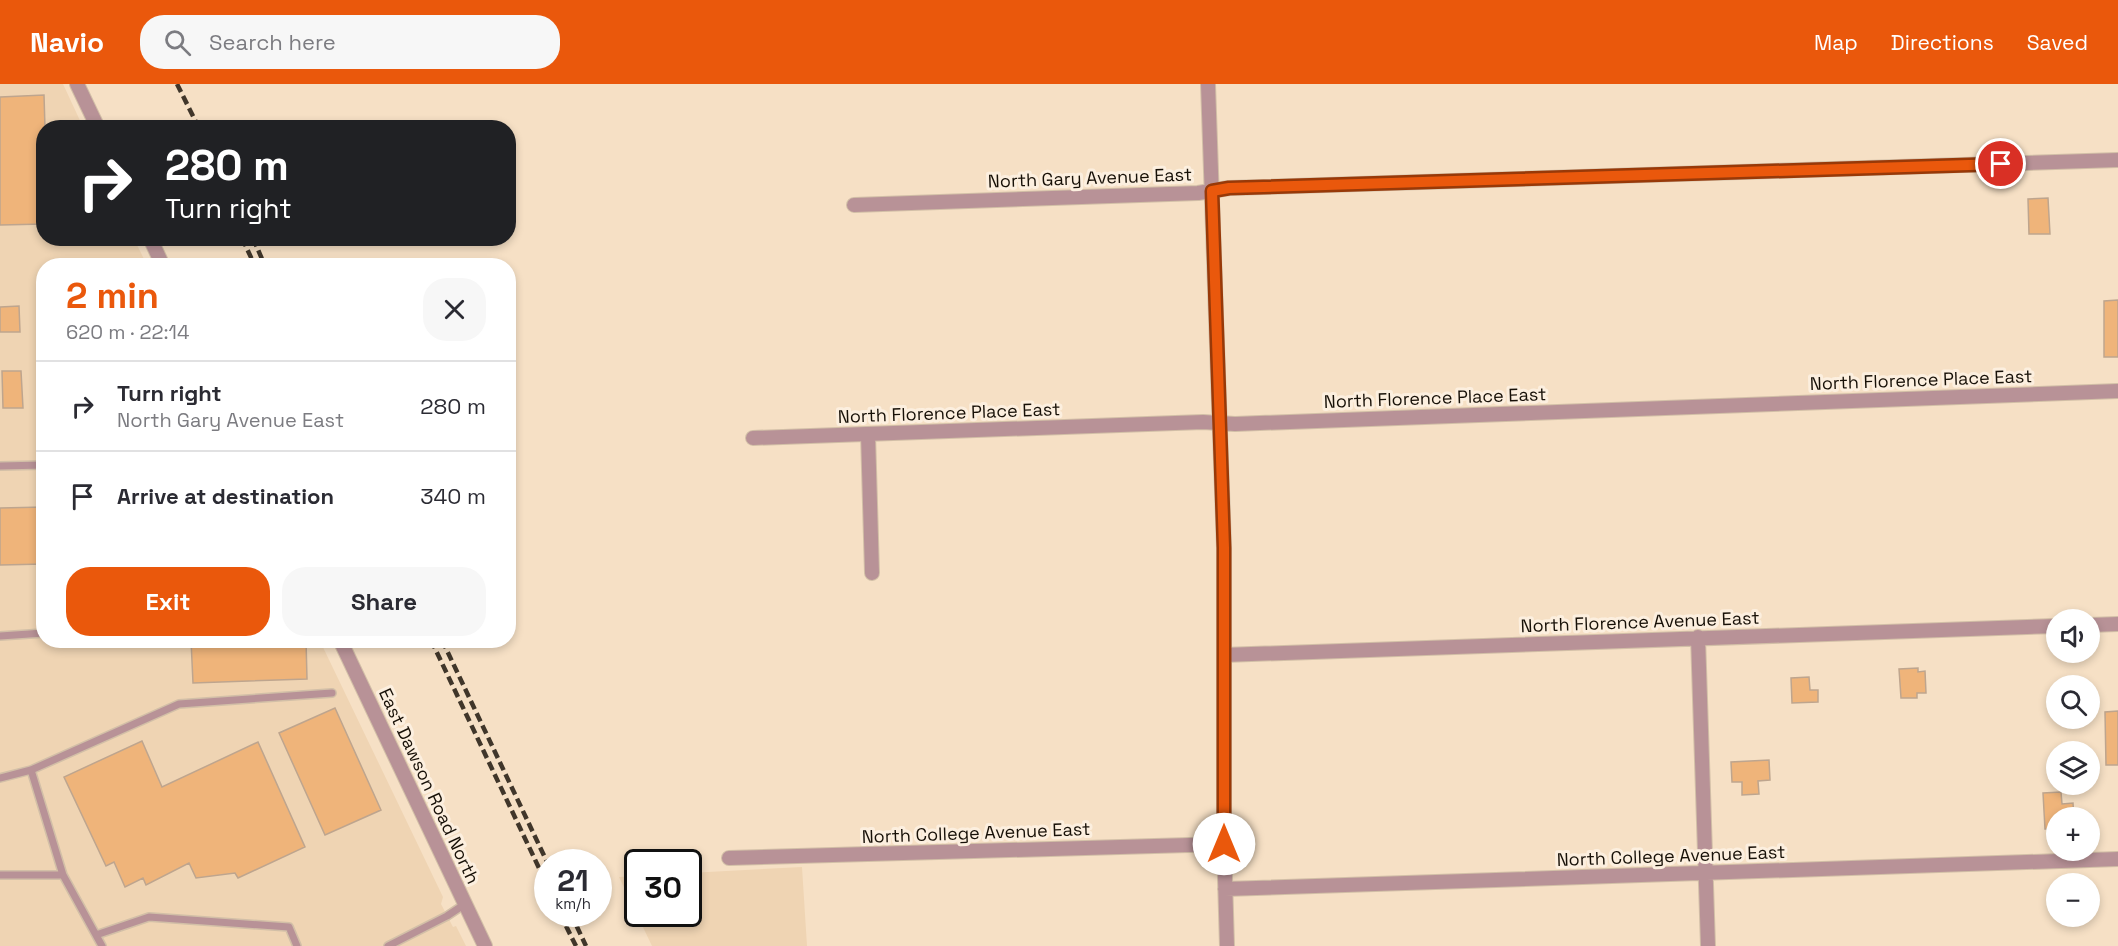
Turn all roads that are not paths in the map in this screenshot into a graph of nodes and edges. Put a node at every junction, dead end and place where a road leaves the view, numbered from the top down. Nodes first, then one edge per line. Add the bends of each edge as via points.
1 (77, 84) edge
2 (1208, 84) edge
3 (94, 120) edge
4 (2118, 160) edge
5 (1212, 191) junction
6 (854, 205) dead end
7 (2118, 391) edge
8 (1219, 423) junction
9 (868, 434) junction
10 (753, 438) dead end
11 (36, 465) edge
12 (0, 466) edge
13 (872, 573) dead end
14 (2118, 624) edge
15 (2100, 625) edge
16 (2046, 626) edge
17 (36, 634) edge
18 (0, 636) edge
19 (1698, 637) junction
20 (344, 648) edge
21 (1224, 655) junction
22 (332, 693) dead end
23 (32, 771) junction
24 (0, 778) edge
25 (1224, 844) junction
26 (729, 858) dead end
27 (2118, 859) edge
28 (1706, 872) junction
29 (0, 875) edge
30 (63, 875) junction
31 (1225, 889) junction
32 (465, 904) junction
33 (96, 935) junction
34 (102, 946) edge
35 (297, 946) edge
36 (388, 946) edge
37 (484, 946) edge
38 (1227, 946) edge
39 (1708, 946) edge

1 - 3 street
2 - 5 street
4 - 5 street, North Gary Avenue East
5 - 6 street, North Gary Avenue East
5 - 8 street
7 - 8 street, North Florence Place East
8 - 9 street, North Florence Place East
8 - 21 street
9 - 10 street, North Florence Place East
9 - 13 street
11 - 12 lane
14 - 15 street
16 - 19 street, North Florence Avenue East
17 - 18 lane
19 - 21 street, North Florence Avenue East
19 - 28 street
20 - 32 street, East Dawson Road North
21 - 25 street
22 - 23 lane via 179,704
23 - 24 lane
23 - 30 lane
25 - 26 street, North College Avenue East
25 - 31 street
27 - 28 street, North College Avenue East
28 - 31 street, North College Avenue East
28 - 39 street
29 - 30 lane
30 - 33 lane
31 - 38 street
32 - 36 lane
32 - 37 street, East Dawson Road North
33 - 34 lane
33 - 35 lane via 149,917 288,927

